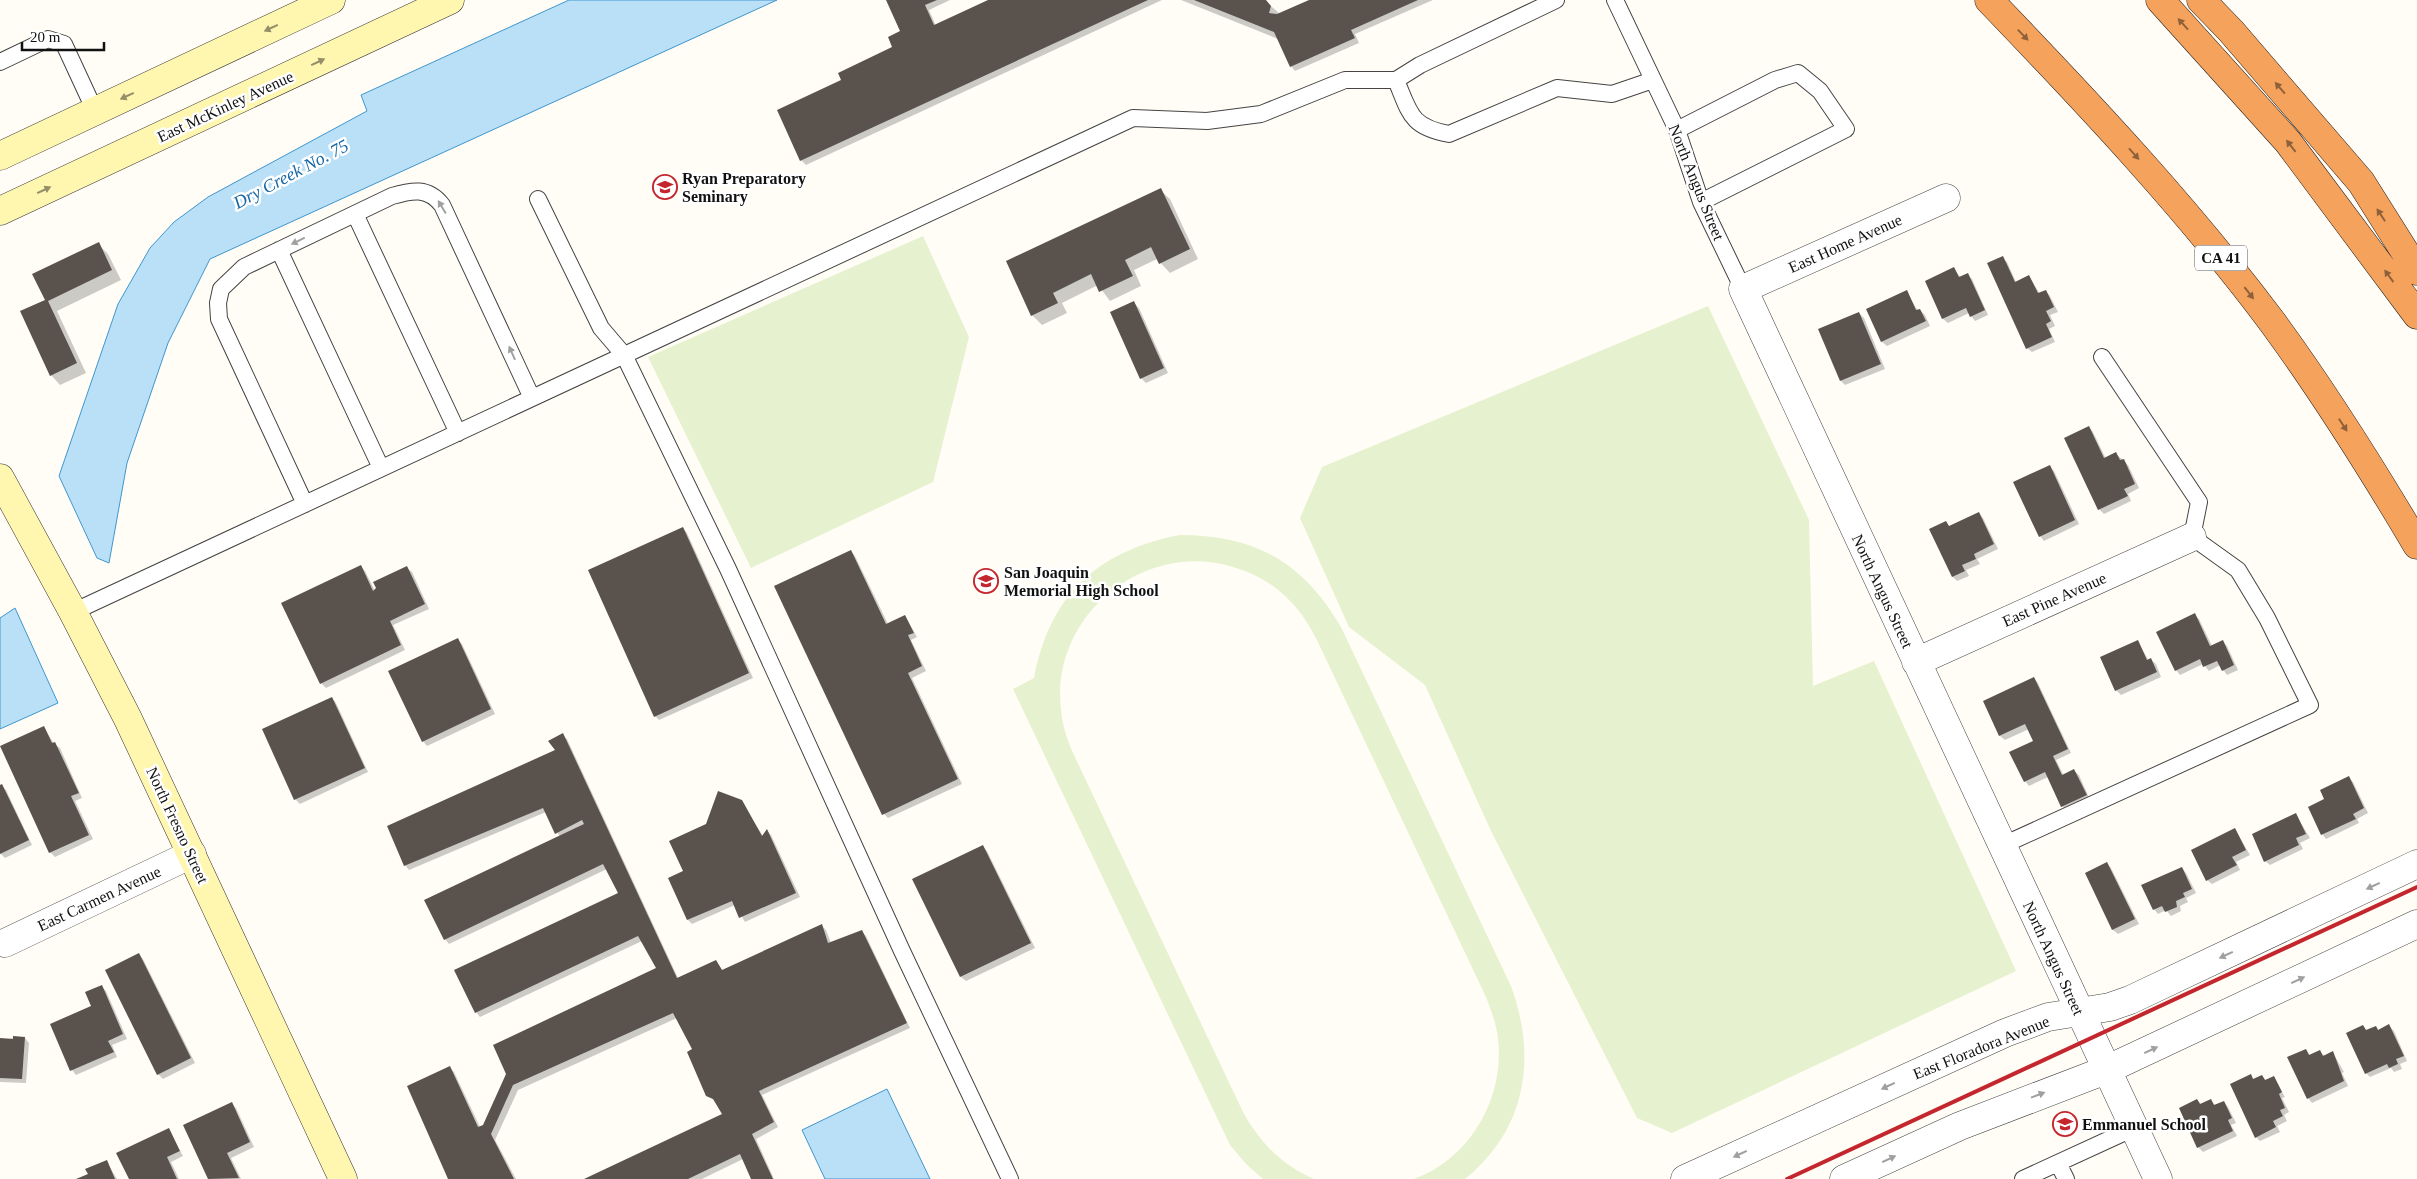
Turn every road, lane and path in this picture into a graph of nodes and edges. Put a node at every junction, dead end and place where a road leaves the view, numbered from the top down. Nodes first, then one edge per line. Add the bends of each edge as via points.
1 (331, 0) edge
2 (450, 0) edge
3 (1556, 0) edge
4 (1615, 0) edge
5 (1989, 0) edge
6 (2160, 0) edge
7 (2201, 0) edge
8 (0, 62) edge
9 (1396, 80) junction
10 (1653, 80) junction
11 (96, 111) junction
12 (1677, 130) junction
13 (0, 156) edge
14 (1946, 198) dead end
15 (538, 199) dead end
16 (1701, 202) junction
17 (0, 211) edge
18 (355, 214) junction
19 (279, 250) junction
20 (2417, 270) edge
21 (1743, 289) junction
22 (2417, 315) edge
23 (624, 355) junction
24 (2102, 357) dead end
25 (532, 398) junction
26 (458, 432) junction
27 (381, 468) junction
28 (0, 478) edge
29 (305, 504) junction
30 (2192, 536) junction
31 (2417, 545) edge
32 (72, 610) junction
33 (1916, 662) junction
34 (2001, 846) junction
35 (192, 854) junction
36 (2417, 864) edge
37 (2417, 924) edge
38 (5, 943) dead end
39 (2079, 1012) junction
40 (2106, 1070) junction
41 (2134, 1128) junction
42 (2058, 1163) junction
43 (343, 1179) edge
44 (1010, 1179) edge
45 (1685, 1179) edge
46 (1844, 1179) edge
47 (2023, 1179) edge
48 (2066, 1179) edge
49 (2158, 1179) edge

1 -> 11 main road
17 -> 2 main road, East McKinley Avenue
3 - 9 lane via 1420,65
4 - 10 lane, North Angus Street
5 -> 31 highway, CA 41 via 2096,111 2179,205 2273,324 2341,422
22 -> 6 highway via 2288,142
20 -> 7 highway via 2360,182
8 - 11 lane via 48,40 64,44
9 - 10 lane via 1414,120 1432,131 1449,134 1556,88 1612,94
9 - 23 lane via 1345,80 1261,114 1207,121 1133,118
10 - 12 lane, North Angus Street
11 - 13 main road
12 - 16 lane, North Angus Street
12 - 16 lane via 1775,80 1798,73 1820,91 1846,129
14 - 21 street, East Home Avenue
15 - 23 lane via 601,328
16 - 21 lane, North Angus Street
18 -> 19 lane
25 -> 18 lane via 459,238 435,196 411,190
18 - 26 lane
19 - 27 lane
19 - 29 lane via 244,267 228,280 218,303 219,320
21 - 33 street, North Angus Street
23 - 25 lane
23 - 44 lane via 728,569
24 - 30 lane via 2199,502
25 - 26 lane
26 - 27 lane
27 - 29 lane
28 - 32 main road, North Fresno Street
29 - 32 lane
30 - 33 street, East Pine Avenue
30 - 34 lane via 2238,570 2267,618 2310,705
32 - 35 main road, North Fresno Street
33 - 34 street, North Angus Street
34 - 39 street, North Angus Street
35 - 38 street, East Carmen Avenue
35 - 43 main road, North Fresno Street
36 -> 39 street, East Floradora Avenue via 2130,1000 2110,1008
40 -> 37 street
39 - 40 street, North Angus Street
39 -> 45 street, East Floradora Avenue via 2048,1017 2005,1033
40 - 41 street, North Angus Street
46 -> 40 street via 1969,1122
41 - 42 lane
41 - 49 street, North Angus Street
42 - 47 lane
42 - 48 lane

